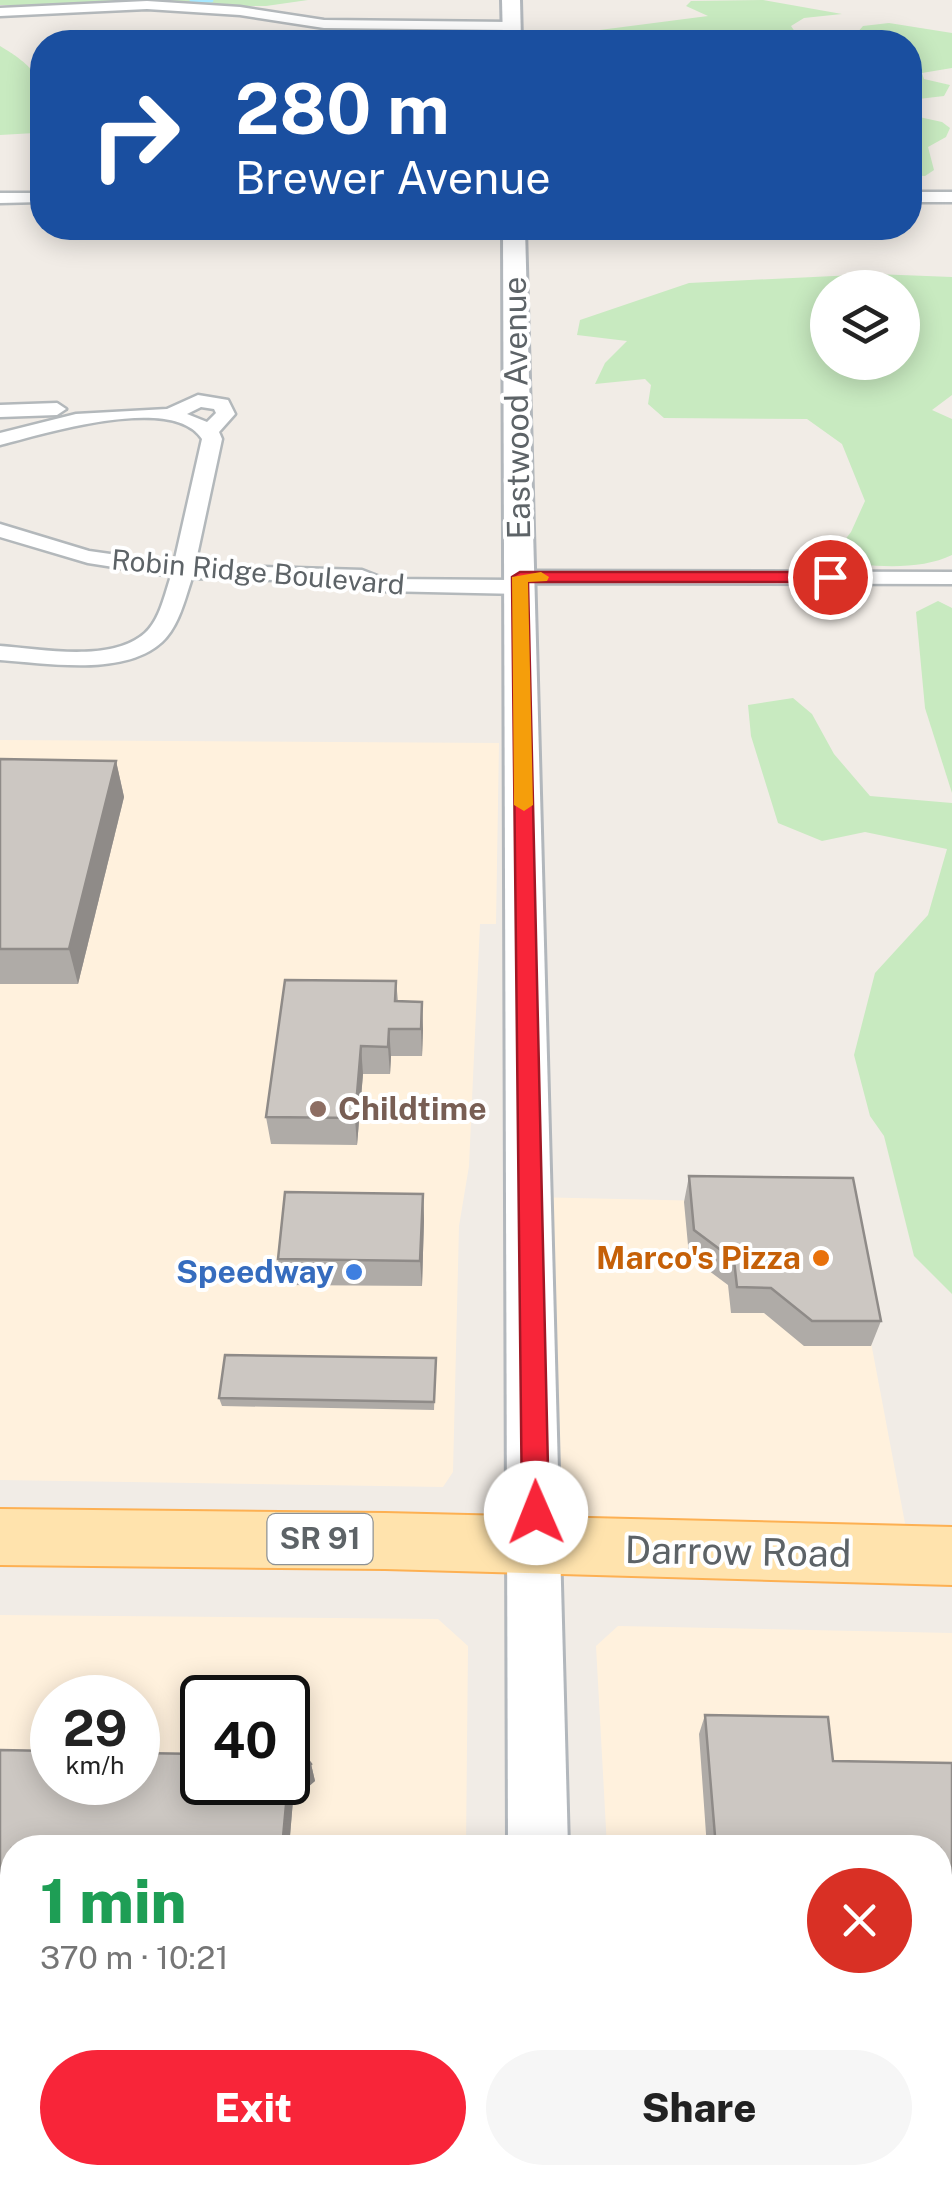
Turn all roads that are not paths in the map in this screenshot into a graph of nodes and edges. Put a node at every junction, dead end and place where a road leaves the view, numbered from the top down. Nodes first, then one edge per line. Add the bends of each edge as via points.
1 (511, 0) edge
2 (0, 12) edge
3 (324, 24) junction
4 (316, 30) edge
5 (437, 30) edge
6 (512, 30) edge
7 (922, 197) edge
8 (0, 198) edge
9 (30, 198) edge
10 (952, 198) edge
11 (514, 240) edge
12 (0, 411) edge
13 (82, 417) junction
14 (0, 439) edge
15 (0, 530) edge
16 (181, 571) junction
17 (520, 578) junction
18 (952, 578) edge
19 (0, 653) edge
20 (0, 1537) edge
21 (536, 1548) junction
22 (952, 1556) edge
23 (538, 1835) edge

1 - 6 street
2 - 3 street via 160,5
3 - 4 street
3 - 5 street
7 - 10 street
8 - 9 street
11 - 17 street, Eastwood Avenue
12 - 13 street via 56,409
13 - 14 street
13 - 16 street via 168,416 210,431
15 - 16 street, Robin Ridge Boulevard via 84,556
16 - 17 street, Robin Ridge Boulevard via 362,576 381,585
16 - 19 street via 167,623 142,644 102,654
17 - 18 street, Robin Ridge Boulevard
17 - 21 street, Eastwood Avenue
20 - 21 main road, Darrow Road / SR 91
21 - 22 main road, Darrow Road / SR 91
21 - 23 street, Eastwood Avenue

